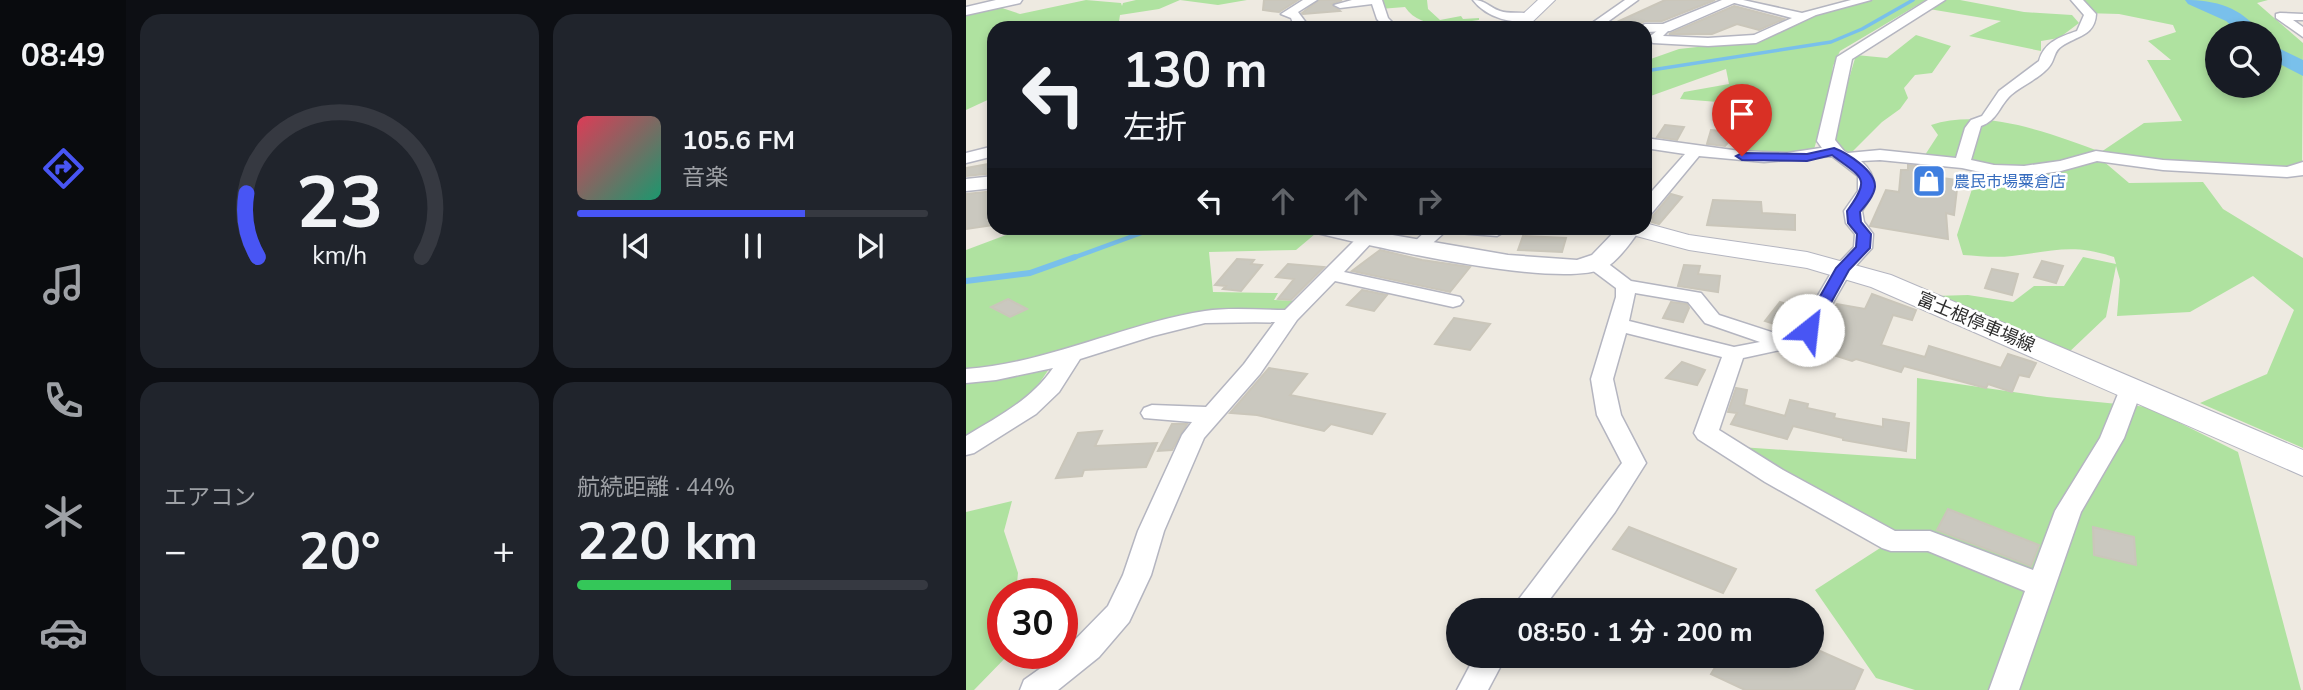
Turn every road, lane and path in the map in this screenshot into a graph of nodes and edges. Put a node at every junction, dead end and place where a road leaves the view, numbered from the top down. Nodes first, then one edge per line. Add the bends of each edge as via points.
1 (1015, 0) edge
2 (1311, 0) edge
3 (1479, 0) edge
4 (1547, 0) edge
5 (1632, 0) edge
6 (1732, 0) edge
7 (1865, 0) edge
8 (1938, 0) edge
9 (2077, 0) edge
10 (1340, 5) dead end
11 (966, 11) edge
12 (1802, 17) junction
13 (2303, 17) edge
14 (1298, 21) edge
15 (1385, 21) edge
16 (1520, 21) edge
17 (1524, 21) edge
18 (1601, 21) edge
19 (2303, 33) edge
20 (1652, 34) edge
21 (1652, 36) edge
22 (1652, 144) edge
23 (1695, 151) junction
24 (987, 153) edge
25 (1840, 155) junction
26 (966, 158) edge
27 (1962, 163) junction
28 (2303, 167) edge
29 (987, 183) edge
30 (966, 185) edge
31 (1652, 202) edge
32 (1652, 233) edge
33 (1354, 235) edge
34 (1365, 235) edge
35 (1431, 235) edge
36 (1625, 235) edge
37 (1419, 246) junction
38 (1595, 263) junction
39 (1843, 268) junction
40 (1333, 275) junction
41 (1625, 286) junction
42 (1453, 301) dead end
43 (1290, 316) junction
44 (1618, 325) junction
45 (1787, 343) junction
46 (1734, 353) junction
47 (1072, 356) junction
48 (966, 376) edge
49 (2131, 389) junction
50 (1152, 413) dead end
51 (1212, 415) junction
52 (972, 444) edge
53 (2303, 464) edge
54 (966, 468) edge
55 (2041, 585) junction
56 (1534, 598) edge
57 (1484, 668) edge
58 (1035, 690) edge
59 (1472, 690) edge
60 (2004, 690) edge

1 - 11 street
2 - 14 street via 1287,14 1296,15
3 - 16 street via 1483,7
4 - 17 main road
5 - 18 street
6 - 12 street
6 - 20 street
7 - 12 street
8 - 25 street via 1845,57 1826,133 1826,141
9 - 27 street via 2090,14 2081,33 2057,43 2045,63 2004,94 1987,119 1976,123
10 - 15 street via 1376,0
12 - 21 street via 1756,38 1708,42
13 - 19 street via 2280,16
22 - 23 street
23 - 25 street via 1771,158
23 - 31 street
24 - 26 street
25 - 27 street
25 - 39 street via 1866,176 1869,186 1853,211 1864,234 1863,248
27 - 28 street via 2024,171 2096,156 2222,169 2287,172
29 - 30 street
32 - 39 main road, 富士根停車場線
33 - 40 street
34 - 37 street
35 - 37 street
36 - 38 street
37 - 38 street via 1500,262
38 - 41 street
39 - 45 street via 1808,330
39 - 49 main road, 富士根停車場線
40 - 42 street
40 - 43 street
41 - 44 street
41 - 45 street via 1694,298 1712,319
43 - 47 street via 1202,317
43 - 51 street
44 - 46 street
44 - 56 street via 1602,379 1609,415 1634,463
45 - 46 street
46 - 55 street via 1706,433 1891,541 1930,541
47 - 48 street via 986,376
47 - 52 street via 1051,387 1028,409
49 - 53 main road, 富士根停車場線
49 - 55 street via 2112,438 2068,511
50 - 51 street
51 - 58 street via 1194,435 1119,614 1088,648
52 - 54 street
55 - 60 street
57 - 59 street

